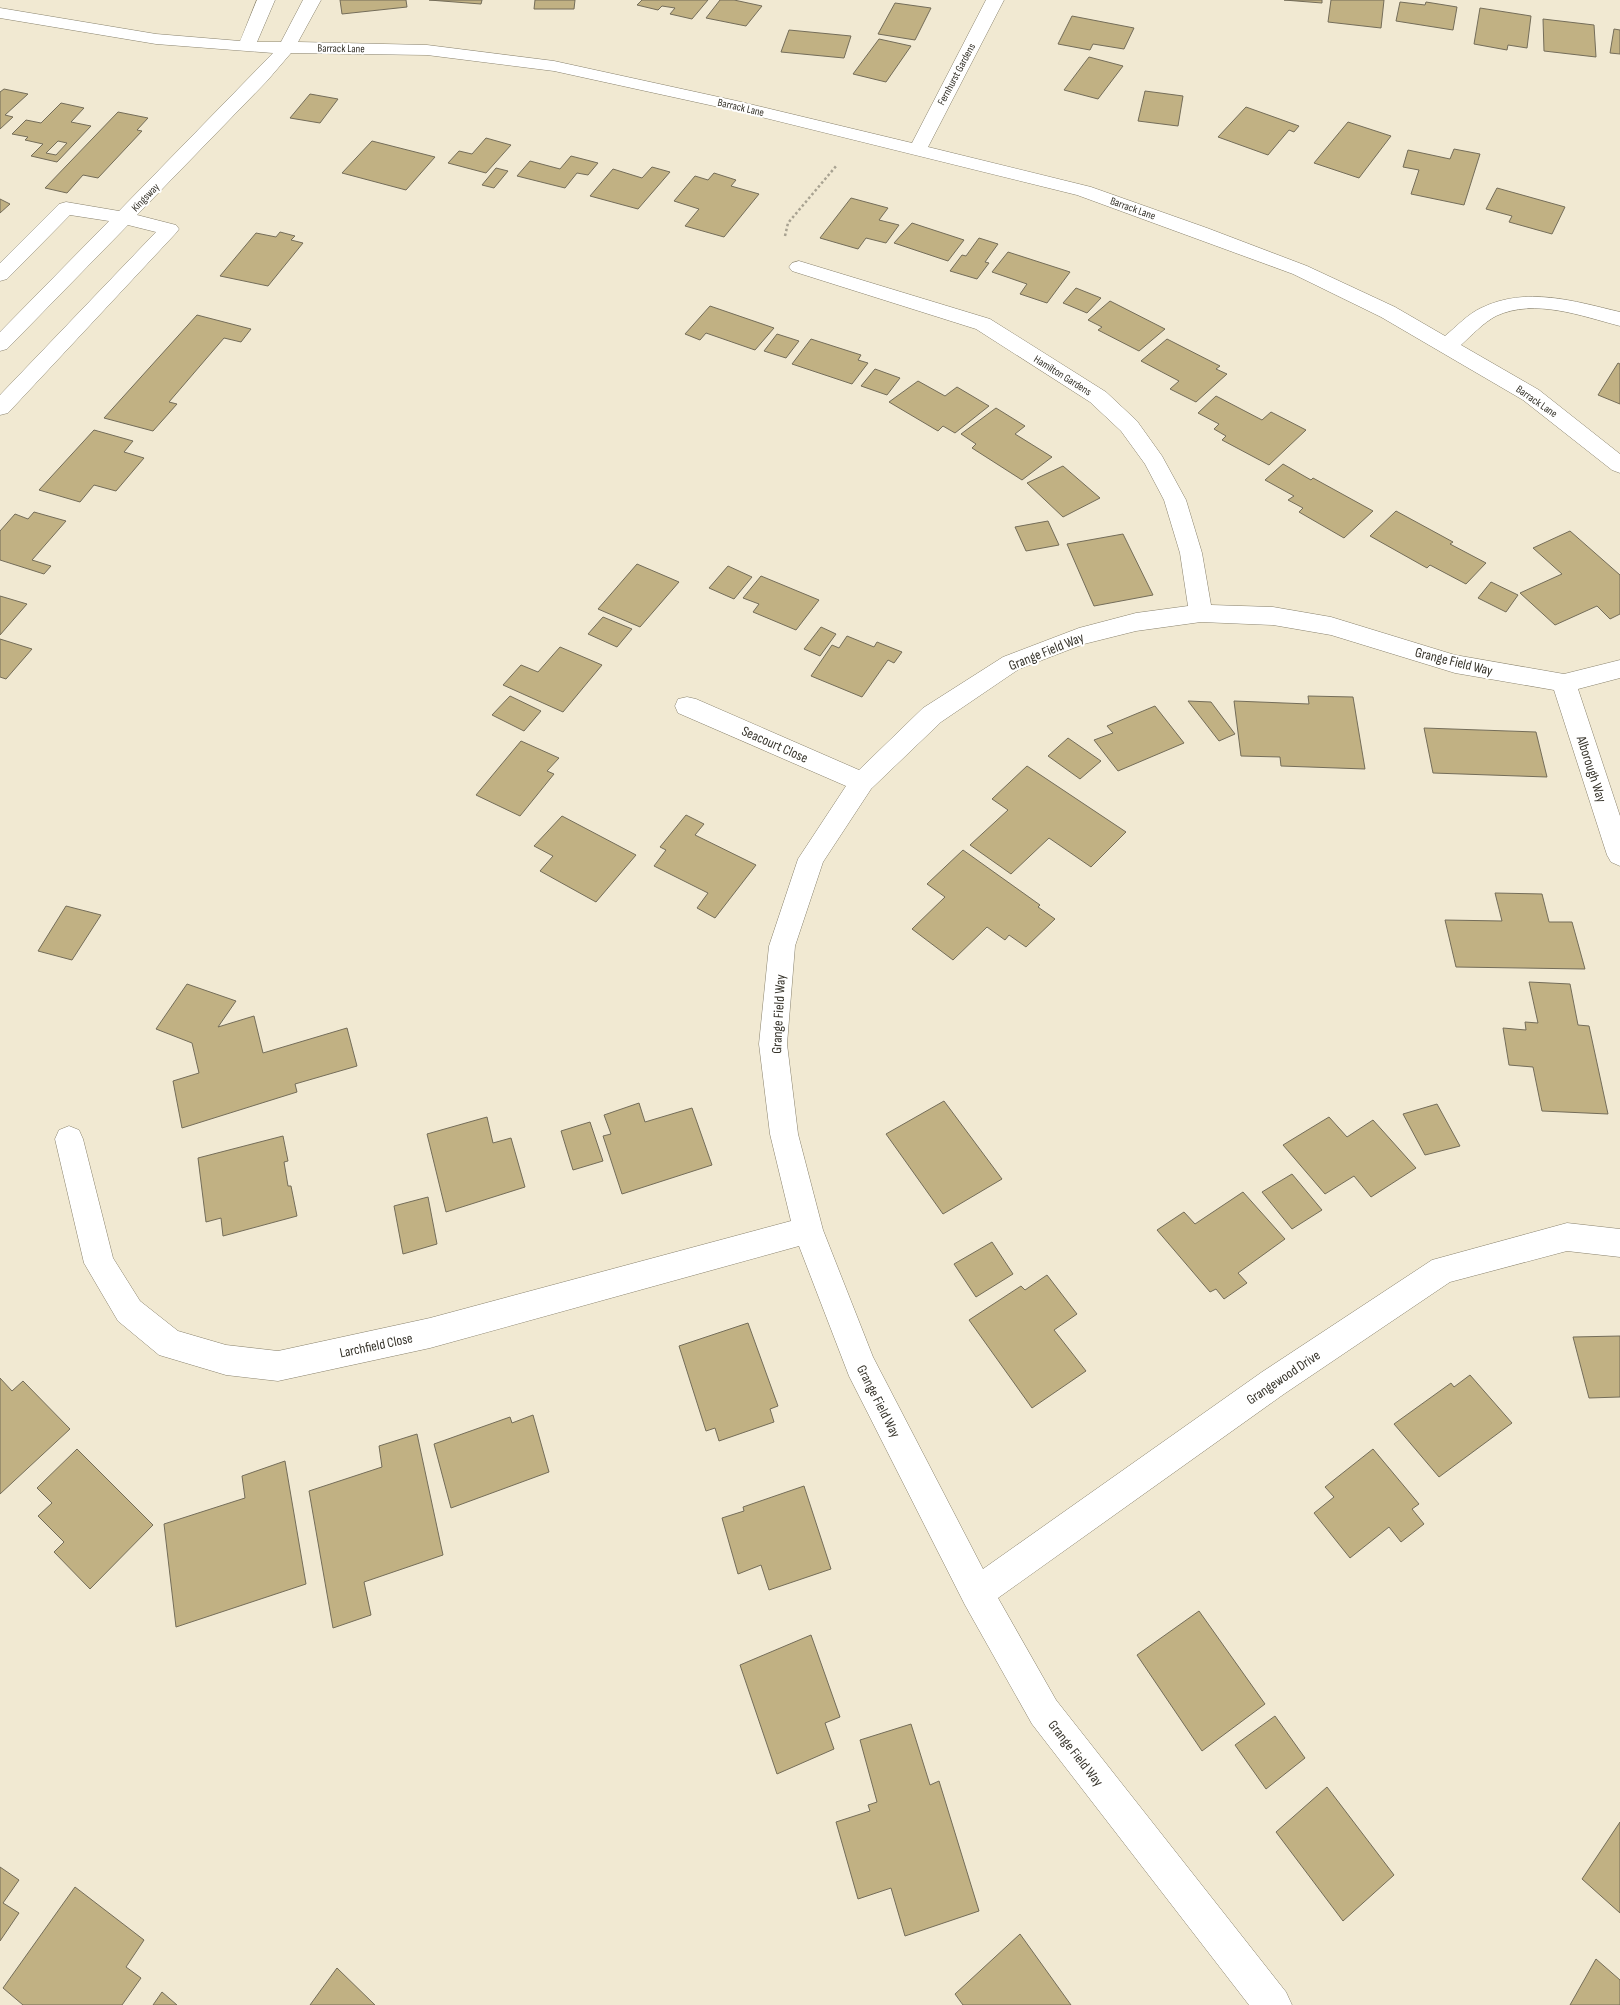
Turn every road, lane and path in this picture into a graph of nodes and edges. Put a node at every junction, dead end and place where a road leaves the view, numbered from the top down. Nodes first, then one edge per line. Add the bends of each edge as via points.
1 (266, 0) edge
2 (312, 0) edge
3 (995, 0) edge
4 (0, 13) edge
5 (246, 46) junction
6 (287, 47) junction
7 (861, 136) junction
8 (918, 149) junction
9 (124, 218) junction
10 (799, 267) joint
11 (0, 275) edge
12 (1620, 319) edge
13 (0, 344) edge
14 (1447, 346) junction
15 (0, 408) edge
16 (1620, 465) edge
17 (1201, 613) junction
18 (1620, 669) edge
19 (1564, 682) junction
20 (687, 706) dead end
21 (862, 782) junction
22 (1620, 855) edge
23 (69, 1139) dead end
24 (808, 1230) junction
25 (1620, 1243) edge
26 (977, 1593) junction
27 (1273, 2005) edge

1 - 5 street
2 - 6 street, Kingsway
3 - 8 street, Fernhurst Gardens
4 - 5 street, Barrack Lane via 156,39
5 - 6 street, Barrack Lane
6 - 7 street, Barrack Lane via 428,50 554,66
6 - 9 street, Kingsway via 262,77
7 - 8 street, Barrack Lane
7 - 10 path via 788,224 784,243
8 - 14 street, Barrack Lane via 1084,190 1200,232 1300,270 1388,312
9 - 11 street via 66,208
9 - 13 street, Kingsway
9 - 15 street via 168,230
10 - 17 street, Hamilton Gardens via 983,324 1098,396 1129,426 1154,460 1175,500 1191,553
12 - 14 street via 1546,302 1517,304 1488,312
14 - 16 street, Barrack Lane via 1531,395
17 - 19 street, Grange Field Way via 1273,616 1330,626 1455,664
17 - 21 street, Grange Field Way via 1136,622 1079,636 1011,663 932,715
18 - 19 street, Grange Field Way
19 - 22 street, Alborough Way
20 - 21 street, Seacourt Close
21 - 24 street, Grange Field Way via 811,859 782,946 773,1044 784,1134
23 - 24 street, Larchfield Close via 99,1263 129,1311 170,1344 226,1360 278,1366 430,1333
24 - 26 street, Grange Field Way via 860,1365
25 - 26 street, Grangewood Drive via 1567,1237 1443,1270 1273,1383
26 - 27 street, Grange Field Way via 1044,1712

